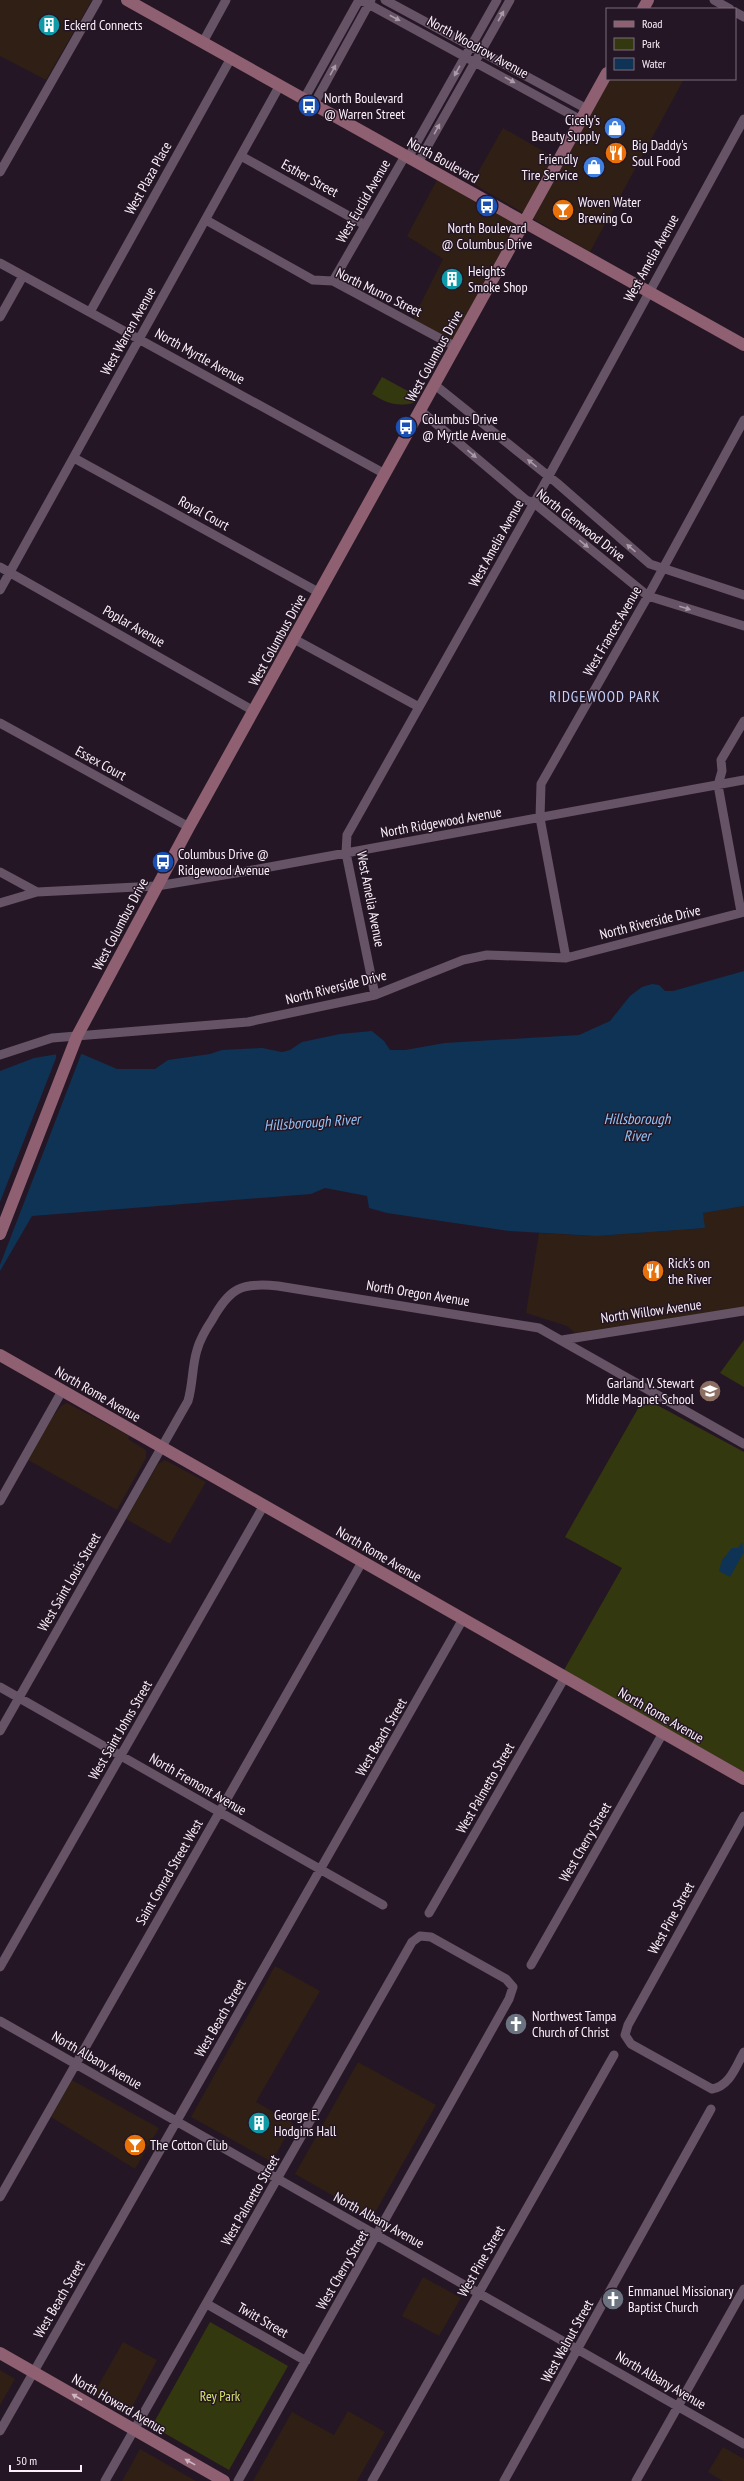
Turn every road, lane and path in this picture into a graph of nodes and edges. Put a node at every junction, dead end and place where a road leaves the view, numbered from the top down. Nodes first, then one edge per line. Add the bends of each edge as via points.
1 (98, 0) edge
2 (127, 0) edge
3 (226, 0) edge
4 (385, 0) edge
5 (497, 0) edge
6 (510, 0) edge
7 (714, 0) edge
8 (365, 1) edge
9 (728, 8) edge
10 (203, 42) junction
11 (471, 46) junction
12 (481, 51) junction
13 (465, 56) junction
14 (231, 58) junction
15 (475, 61) junction
16 (606, 75) edge
17 (280, 85) junction
18 (309, 101) junction
19 (587, 109) junction
20 (744, 119) edge
21 (581, 120) junction
22 (241, 156) junction
23 (410, 159) junction
24 (0, 172) edge
25 (206, 220) junction
26 (524, 222) junction
27 (366, 225) junction
28 (0, 263) edge
29 (23, 276) junction
30 (333, 282) junction
31 (648, 292) junction
32 (90, 312) junction
33 (0, 317) edge
34 (140, 339) junction
35 (744, 345) edge
36 (456, 347) junction
37 (435, 384) junction
38 (421, 411) junction
39 (744, 420) edge
40 (74, 458) junction
41 (385, 474) junction
42 (548, 476) junction
43 (534, 503) junction
44 (0, 567) edge
45 (663, 569) junction
46 (10, 572) junction
47 (0, 590) edge
48 (320, 593) junction
49 (744, 595) edge
50 (648, 596) junction
51 (744, 626) edge
52 (294, 639) junction
53 (419, 707) junction
54 (254, 711) junction
55 (744, 721) edge
56 (0, 723) edge
57 (744, 780) edge
58 (718, 785) junction
59 (540, 818) junction
60 (189, 827) junction
61 (346, 853) junction
62 (0, 872) edge
63 (158, 886) junction
64 (37, 892) junction
65 (0, 902) edge
66 (743, 912) edge
67 (566, 958) junction
68 (375, 995) junction
69 (77, 1036) junction
70 (0, 1055) edge
71 (0, 1234) edge
72 (744, 1311) edge
73 (562, 1340) junction
74 (0, 1354) edge
75 (62, 1391) junction
76 (744, 1444) edge
77 (161, 1447) junction
78 (0, 1501) edge
79 (264, 1506) junction
80 (362, 1562) junction
81 (463, 1619) junction
82 (565, 1677) junction
83 (0, 1687) edge
84 (19, 1698) junction
85 (0, 1731) edge
86 (663, 1733) junction
87 (121, 1756) junction
88 (744, 1779) edge
89 (219, 1812) junction
90 (744, 1816) edge
91 (321, 1870) junction
92 (383, 1905) dead end
93 (429, 1913) dead end
94 (420, 1936) joint
95 (531, 1965) dead end
96 (0, 1967) edge
97 (0, 2021) edge
98 (744, 2052) edge
99 (614, 2055) dead end
100 (75, 2064) junction
101 (711, 2109) dead end
102 (176, 2122) junction
103 (278, 2179) junction
104 (0, 2197) edge
105 (377, 2235) junction
106 (744, 2289) edge
107 (479, 2293) junction
108 (207, 2304) junction
109 (579, 2349) junction
110 (0, 2353) edge
111 (306, 2360) junction
112 (33, 2372) junction
113 (678, 2407) junction
114 (0, 2430) edge
115 (134, 2430) junction
116 (744, 2444) edge
117 (105, 2481) edge
118 (224, 2481) edge
119 (238, 2481) edge
120 (372, 2481) edge
121 (504, 2481) edge
122 (636, 2481) edge

1 - 24 street
2 - 10 main road, North Boulevard
3 - 10 street
4 - 11 street, North Woodrow Avenue
5 - 11 street, West Euclid Avenue
12 -> 6 street, West Euclid Avenue
7 - 9 street
8 -> 13 street, North Woodrow Avenue
8 - 18 street
10 - 14 main road, North Boulevard
11 - 12 street, North Woodrow Avenue
11 - 13 street, West Euclid Avenue
12 - 15 street, West Euclid Avenue
12 - 19 street, North Woodrow Avenue
13 - 15 street, North Woodrow Avenue
13 -> 23 street, West Euclid Avenue
14 - 17 main road, North Boulevard
14 - 32 street, West Plaza Place
15 -> 21 street, North Woodrow Avenue
23 -> 15 street, West Euclid Avenue
16 - 19 main road, West Columbus Drive
17 - 18 main road, North Boulevard
17 - 22 street, West Warren Avenue
18 - 23 main road, North Boulevard
19 - 21 main road, West Columbus Drive
20 - 31 street, West Amelia Avenue
21 - 26 main road, West Columbus Drive
22 - 25 street, West Warren Avenue
22 - 27 street, Esther Street
23 - 26 main road, North Boulevard
23 - 27 street, West Euclid Avenue
25 - 30 street, North Munro Street via 313,280
25 - 34 street, West Warren Avenue
26 - 31 main road, North Boulevard
26 - 36 main road, West Columbus Drive
27 - 30 street, West Euclid Avenue
28 - 29 street, North Myrtle Avenue
29 - 32 street, North Myrtle Avenue
29 - 33 street
30 - 36 street, North Munro Street
31 - 35 main road, North Boulevard
31 - 42 street, West Amelia Avenue
32 - 34 street, North Myrtle Avenue
34 - 40 street, West Warren Avenue
34 - 41 street, North Myrtle Avenue
36 - 37 main road, West Columbus Drive
37 - 38 main road, West Columbus Drive
42 -> 37 street, North Glenwood Drive
38 - 41 main road, West Columbus Drive
38 -> 43 street, North Glenwood Drive via 526,500
39 - 45 street, West Frances Avenue
40 - 46 street, West Warren Avenue
40 - 48 street, Royal Court
41 - 48 main road, West Columbus Drive
42 - 43 street, West Amelia Avenue
45 -> 42 street, North Glenwood Drive via 650,564
43 -> 50 street, North Glenwood Drive
43 - 53 street, West Amelia Avenue
44 - 46 street, Poplar Avenue
45 - 49 street, North Glenwood Drive
45 - 50 street, West Frances Avenue
46 - 47 street, West Warren Avenue
46 - 54 street, Poplar Avenue
48 - 52 main road, West Columbus Drive
50 -> 51 street, North Glenwood Drive
50 - 59 street, West Frances Avenue via 541,784
52 - 53 street
52 - 54 main road, West Columbus Drive
53 - 61 street, West Amelia Avenue via 347,835
54 - 60 main road, West Columbus Drive
55 - 58 street via 722,760
56 - 60 street, Essex Court
57 - 58 street, North Ridgewood Avenue
58 - 59 street, North Ridgewood Avenue
58 - 66 street
59 - 61 street, North Ridgewood Avenue
59 - 67 street, West Frances Avenue
60 - 63 main road, West Columbus Drive
61 - 63 street, North Ridgewood Avenue
61 - 68 street, West Amelia Avenue
62 - 64 street
63 - 64 street, North Ridgewood Avenue
63 - 69 main road, West Columbus Drive
64 - 65 street, North Ridgewood Avenue
66 - 67 street, North Riverside Drive
67 - 68 street, North Riverside Drive via 486,955 463,960
68 - 69 street, North Riverside Drive via 248,1022
69 - 70 street, North Riverside Drive via 52,1038
69 - 71 main road, West Columbus Drive
72 - 73 street, North Willow Avenue
73 - 76 street, North Oregon Avenue
73 - 77 street, North Oregon Avenue via 539,1328 522,1323 278,1286 244,1286 234,1290 222,1302 199,1342 188,1401
74 - 75 main road, North Rome Avenue
75 - 77 main road, North Rome Avenue
75 - 78 street
77 - 79 main road, North Rome Avenue
77 - 84 street, West Saint Louis Street
79 - 80 main road, North Rome Avenue
79 - 87 street, West Saint Johns Street
80 - 81 main road, North Rome Avenue
80 - 89 street, Saint Conrad Street West
81 - 82 main road, North Rome Avenue
81 - 91 street, West Beach Street
82 - 86 main road, North Rome Avenue
82 - 93 street, West Palmetto Street
83 - 84 street, North Fremont Avenue
84 - 85 street, West Saint Louis Street
84 - 87 street, North Fremont Avenue
86 - 88 main road, North Rome Avenue
86 - 95 street, West Cherry Street
87 - 89 street, North Fremont Avenue
87 - 96 street, West Saint Johns Street
89 - 91 street, North Fremont Avenue
89 - 100 street, Saint Conrad Street West
90 - 98 street, West Pine Street via 628,2025 625,2035 631,2044 712,2089 720,2088 726,2083
91 - 92 street, North Fremont Avenue
91 - 102 street, West Beach Street
94 - 103 street, West Palmetto Street via 412,1942
94 - 105 street, West Cherry Street via 431,1937 506,1979 513,1986 510,1999
97 - 100 street, North Albany Avenue
99 - 107 street, West Pine Street
100 - 102 street, North Albany Avenue
100 - 104 street, Saint Conrad Street West
101 - 109 street, West Walnut Street
102 - 103 street, North Albany Avenue
102 - 112 street, West Beach Street
103 - 105 street, North Albany Avenue
103 - 108 street, West Palmetto Street
105 - 107 street, North Albany Avenue
105 - 111 street, West Cherry Street
106 - 113 street
107 - 109 street, North Albany Avenue
107 - 120 street, West Pine Street
108 - 111 street, Twitt Street
108 - 115 street, West Palmetto Street
109 - 113 street, North Albany Avenue
109 - 121 street, West Walnut Street
110 - 112 main road, North Howard Avenue
111 - 119 street, West Cherry Street
112 - 114 street, West Beach Street
115 -> 112 main road, North Howard Avenue
113 - 116 street, North Albany Avenue
113 - 122 street
115 - 117 street, West Palmetto Street
118 -> 115 main road, North Howard Avenue

